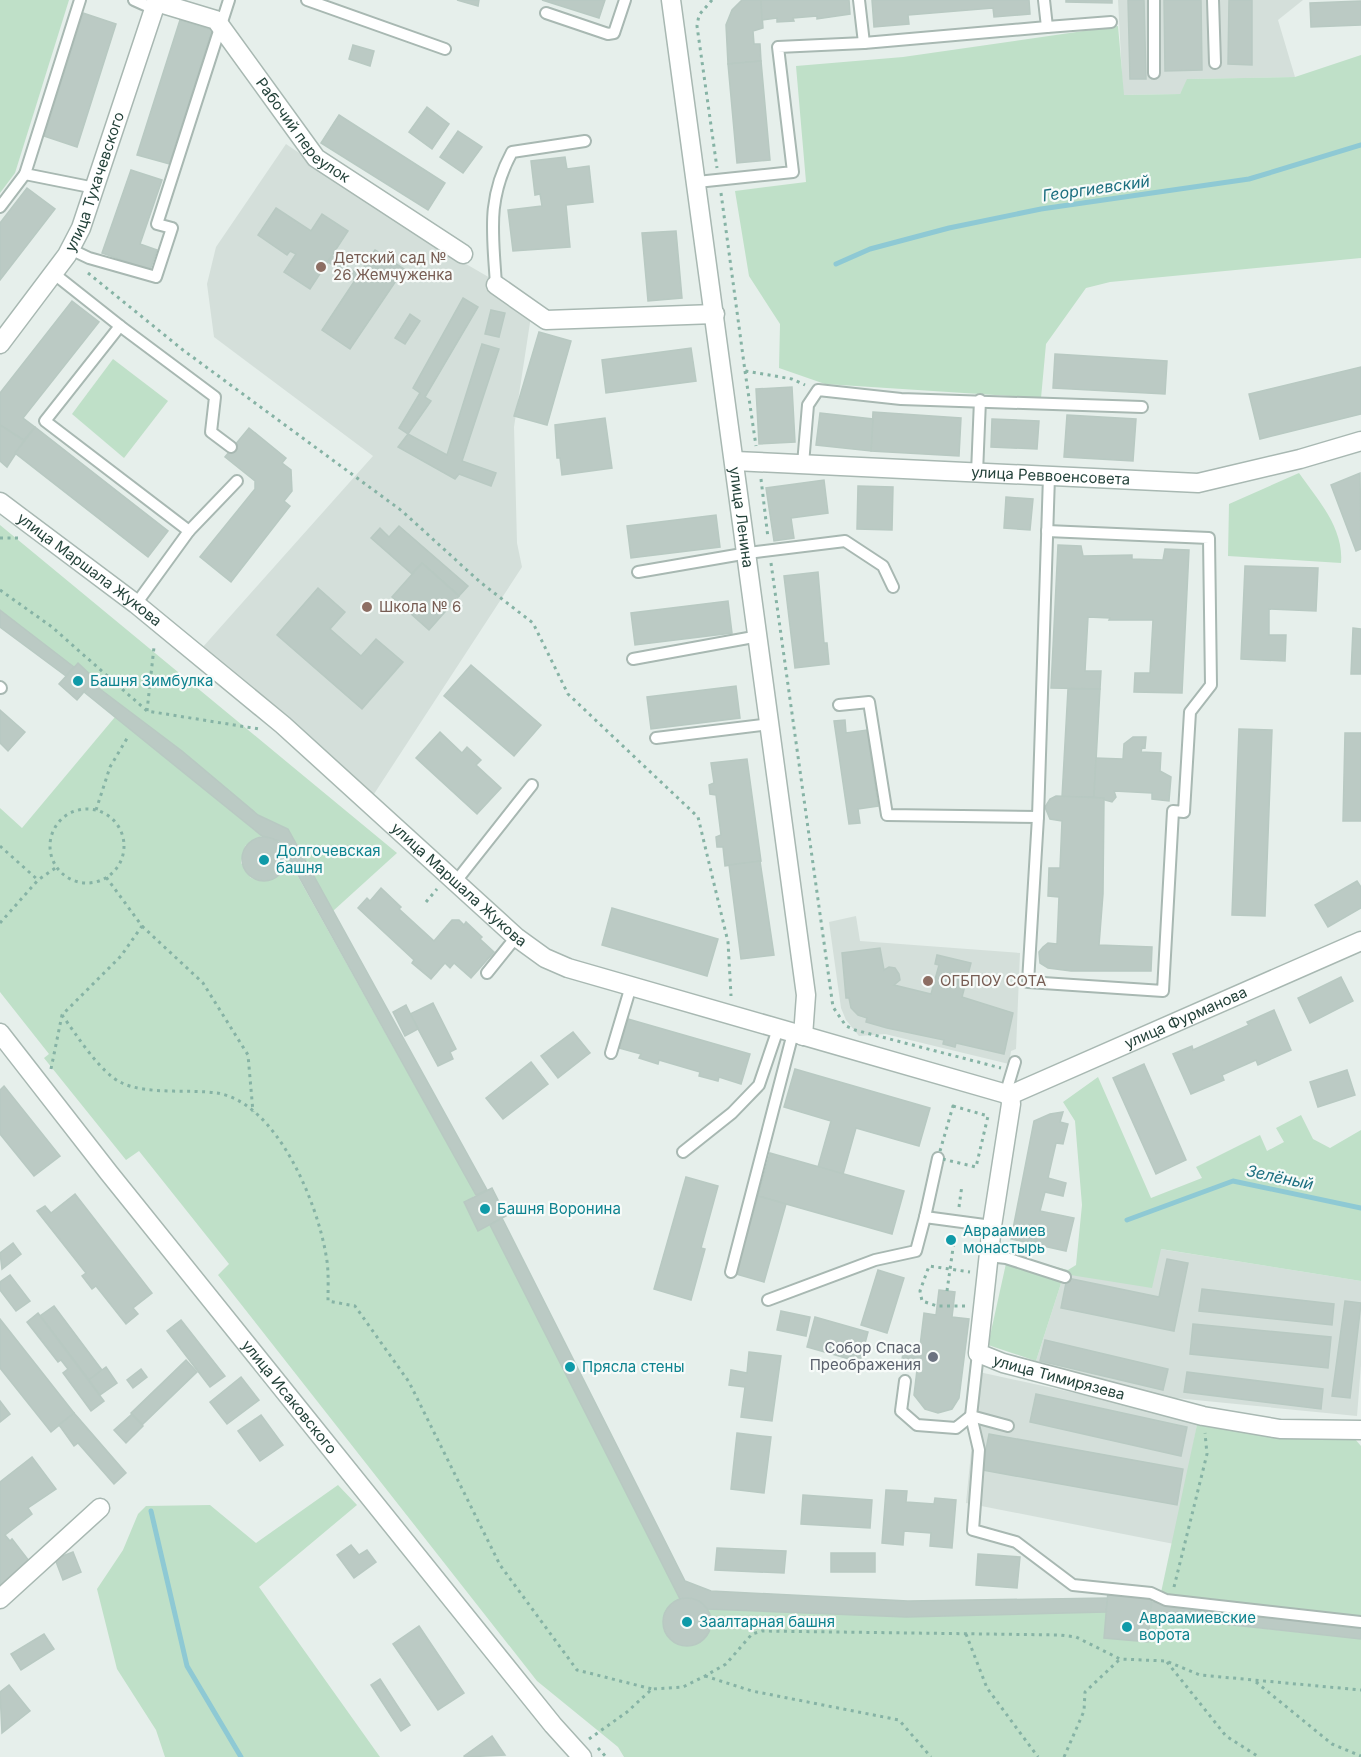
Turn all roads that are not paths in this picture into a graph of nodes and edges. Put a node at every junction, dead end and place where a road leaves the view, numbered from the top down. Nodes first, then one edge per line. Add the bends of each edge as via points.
1 (80, 0) edge
2 (134, 0) edge
3 (229, 0) edge
4 (308, 0) edge
5 (625, 0) edge
6 (671, 0) edge
7 (859, 0) edge
8 (1044, 0) edge
9 (1154, 0) edge
10 (1212, 0) edge
11 (156, 4) edge
12 (546, 13) dead end
13 (1111, 22) dead end
14 (221, 27) junction
15 (1047, 27) junction
16 (864, 44) junction
17 (445, 49) dead end
18 (1215, 63) dead end
19 (1154, 73) dead end
20 (585, 141) dead end
21 (25, 174) junction
22 (697, 182) junction
23 (95, 188) junction
24 (0, 207) edge
25 (70, 249) junction
26 (463, 255) dead end
27 (53, 273) junction
28 (496, 285) joint
29 (715, 314) junction
30 (120, 326) junction
31 (0, 344) edge
32 (980, 400) junction
33 (1142, 407) dead end
34 (1361, 441) edge
35 (231, 447) dead end
36 (735, 461) junction
37 (803, 464) junction
38 (977, 473) junction
39 (1049, 476) junction
40 (237, 481) dead end
41 (0, 502) edge
42 (189, 531) junction
43 (1047, 531) junction
44 (747, 553) junction
45 (638, 572) dead end
46 (893, 587) dead end
47 (136, 604) junction
48 (759, 636) junction
49 (633, 659) dead end
50 (839, 705) dead end
51 (770, 724) junction
52 (656, 738) dead end
53 (532, 785) dead end
54 (1038, 817) junction
55 (457, 880) junction
56 (516, 937) junction
57 (1361, 941) edge
58 (487, 973) dead end
59 (631, 986) junction
60 (791, 1032) junction
61 (0, 1033) edge
62 (611, 1053) dead end
63 (1013, 1067) road end
64 (1008, 1094) junction
65 (683, 1152) dead end
66 (938, 1158) road end
67 (925, 1217) junction
68 (992, 1226) junction
69 (988, 1265) junction
70 (731, 1272) dead end
71 (1065, 1277) dead end
72 (768, 1300) dead end
73 (978, 1353) junction
74 (905, 1382) dead end
75 (971, 1416) junction
76 (1008, 1426) dead end
77 (1361, 1430) edge
78 (100, 1508) dead end
79 (0, 1599) edge
80 (1361, 1622) edge
81 (582, 1757) edge

1 - 21 lane
2 - 11 lane
3 - 14 lane
4 - 17 lane
5 - 12 lane via 614,33 608,34
6 - 22 street, улица Ленина
7 - 16 lane
8 - 15 lane
9 - 19 lane
10 - 18 lane
11 - 14 street, Рабочий переулок via 216,20
11 - 23 street, улица Тухачевского
13 - 15 lane
14 - 25 lane via 157,224 172,228 156,277
14 - 26 street, Рабочий переулок via 316,158
15 - 16 lane
16 - 22 lane via 778,47 793,172
20 - 28 lane via 512,152 491,212
21 - 23 lane
21 - 24 lane
22 - 29 street, улица Ленина
23 - 25 street, улица Тухачевского
25 - 27 street, улица Тухачевского
27 - 30 lane
27 - 31 street, улица Тухачевского
28 - 29 street via 546,320
29 - 36 street, улица Ленина
30 - 35 lane via 215,398 211,432
30 - 42 lane via 45,421
32 - 33 lane
32 - 37 lane via 901,399 818,390 808,405
32 - 38 lane
34 - 39 street, улица Реввоенсовета via 1198,483
36 - 37 street, улица Реввоенсовета
36 - 44 street, улица Ленина
37 - 38 street, улица Реввоенсовета
38 - 39 street, улица Реввоенсовета
39 - 43 lane
40 - 42 lane
41 - 47 street, улица Маршала Жукова
42 - 47 lane
43 - 54 lane
43 - 54 lane via 1209,538 1211,685 1190,712 1184,812 1173,811 1163,991 1028,982
44 - 45 lane
44 - 46 lane via 845,541 883,566
44 - 48 street, улица Ленина
47 - 55 street, улица Маршала Жукова via 283,725
48 - 49 lane
48 - 51 street, улица Ленина
50 - 54 lane via 869,702 887,815
51 - 52 lane
51 - 60 street, улица Ленина via 806,995 806,1021
53 - 55 lane
55 - 56 street, улица Маршала Жукова
56 - 58 lane
56 - 59 street, улица Маршала Жукова via 557,964
57 - 64 street, улица Фурманова
59 - 60 street, улица Маршала Жукова
59 - 62 lane
60 - 64 street, улица Маршала Жукова
60 - 65 lane via 759,1085 732,1113
60 - 70 lane
61 - 81 street, улица Исаковского
63 - 64 lane
64 - 68 street, улица Тимирязева via 1011,1104
66 - 67 lane
67 - 68 lane
67 - 72 lane via 916,1251 874,1260
68 - 69 street, улица Тимирязева
69 - 71 lane via 1006,1257
69 - 73 street, улица Тимирязева
73 - 75 lane
73 - 77 street, улица Тимирязева via 1203,1416 1280,1429
74 - 75 lane via 901,1411 917,1425 956,1428
75 - 76 lane
75 - 80 lane via 979,1450 973,1530 1016,1542 1073,1585 1151,1593 1166,1600
78 - 79 street

